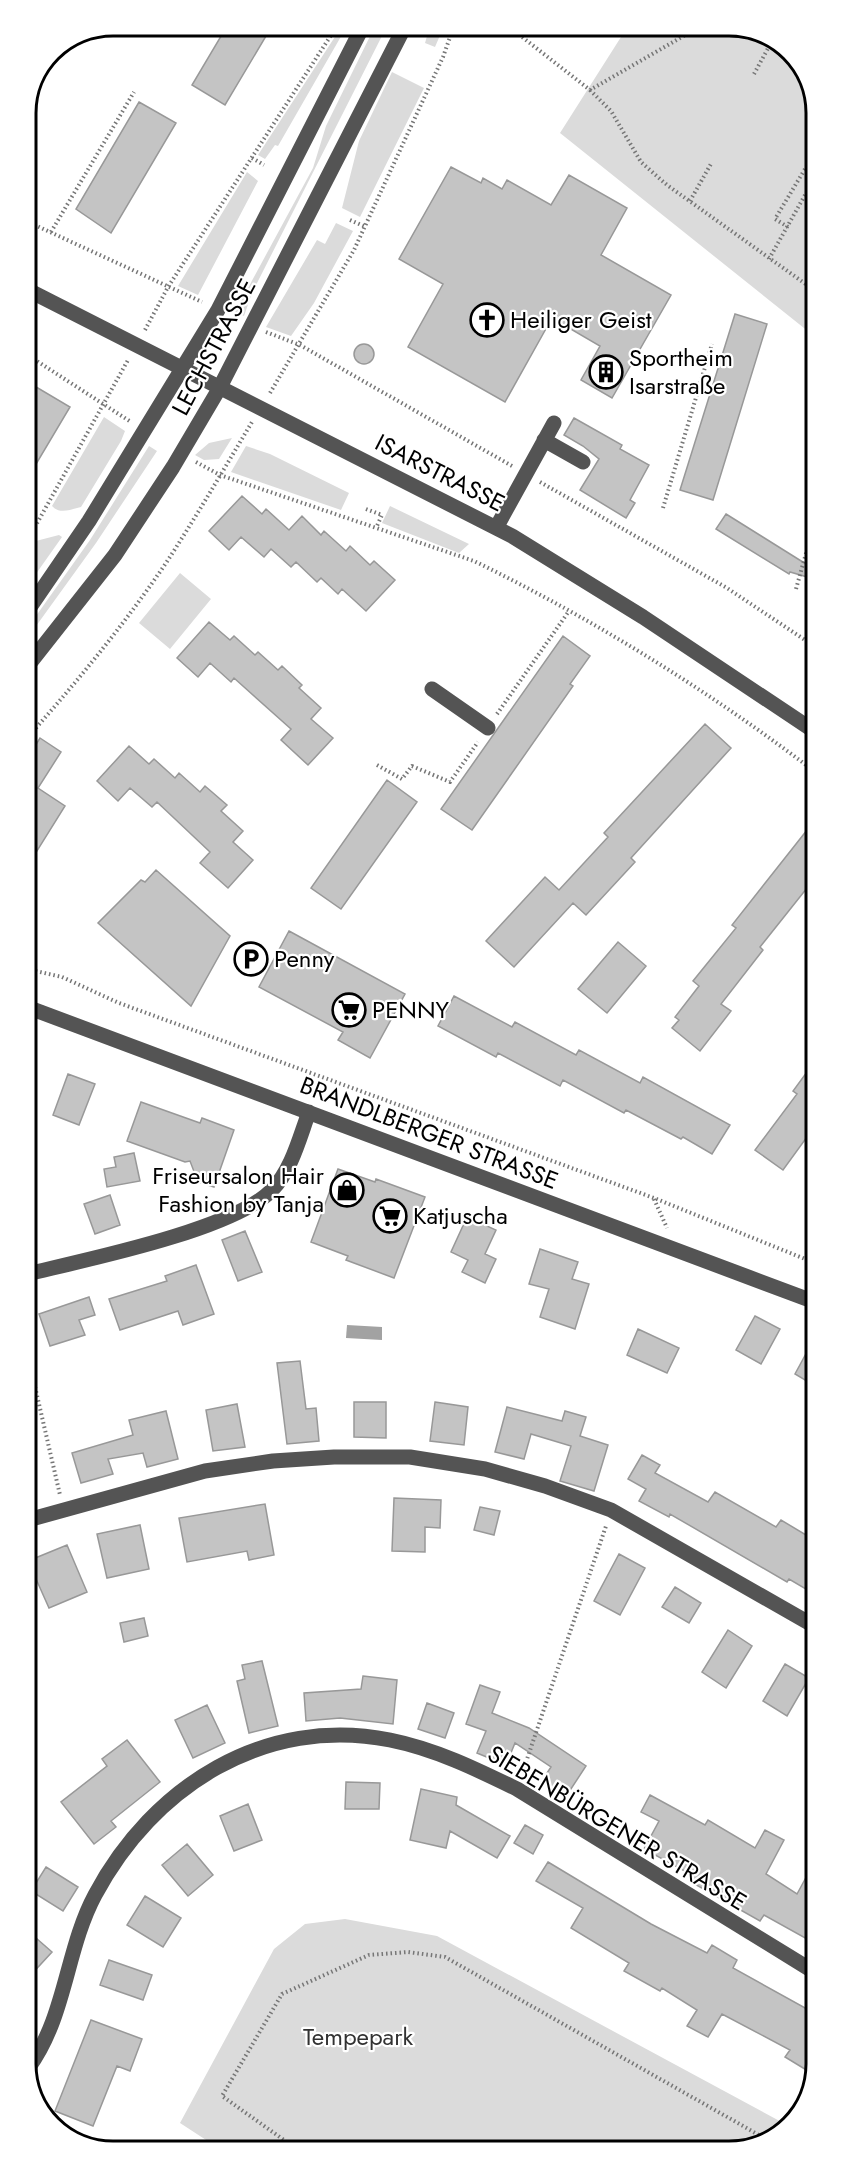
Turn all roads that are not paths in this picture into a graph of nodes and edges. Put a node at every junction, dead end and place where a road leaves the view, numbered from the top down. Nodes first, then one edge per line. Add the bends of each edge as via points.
1 (358, 36) edge
2 (400, 36) edge
3 (36, 294) edge
4 (183, 368) junction
5 (219, 389) junction
6 (554, 423) dead end
7 (544, 440) junction
8 (583, 462) dead end
9 (496, 528) junction
10 (36, 598) edge
11 (36, 657) edge
12 (432, 689) dead end
13 (806, 726) edge
14 (488, 728) dead end
15 (36, 1010) edge
16 (309, 1112) junction
17 (36, 1272) edge
18 (806, 1299) edge
19 (36, 1518) edge
20 (806, 1621) edge
21 (806, 1967) edge
22 (36, 2057) edge

1 - 4 street, LECHSTRASSE via 226,295
2 - 5 street, LECHSTRASSE
3 - 4 street, ISARSTRASSE
4 - 5 street, ISARSTRASSE
4 - 10 street, LECHSTRASSE via 89,521
5 - 9 street, ISARSTRASSE
5 - 11 street, LECHSTRASSE via 91,589
6 - 7 street
7 - 8 street
7 - 9 street
9 - 13 street, ISARSTRASSE via 643,617
12 - 14 street
15 - 16 street, BRANDLBERGER STRASSE
16 - 17 street via 285,1173 256,1202 140,1246
16 - 18 street, BRANDLBERGER STRASSE
19 - 20 street via 205,1471 273,1461 410,1457 485,1468 611,1510
21 - 22 street, SIEBENBÜRGENER STRASSE via 517,1789 468,1765 389,1740 303,1738 259,1747 217,1765 168,1802 121,1853 94,1896 53,2022

